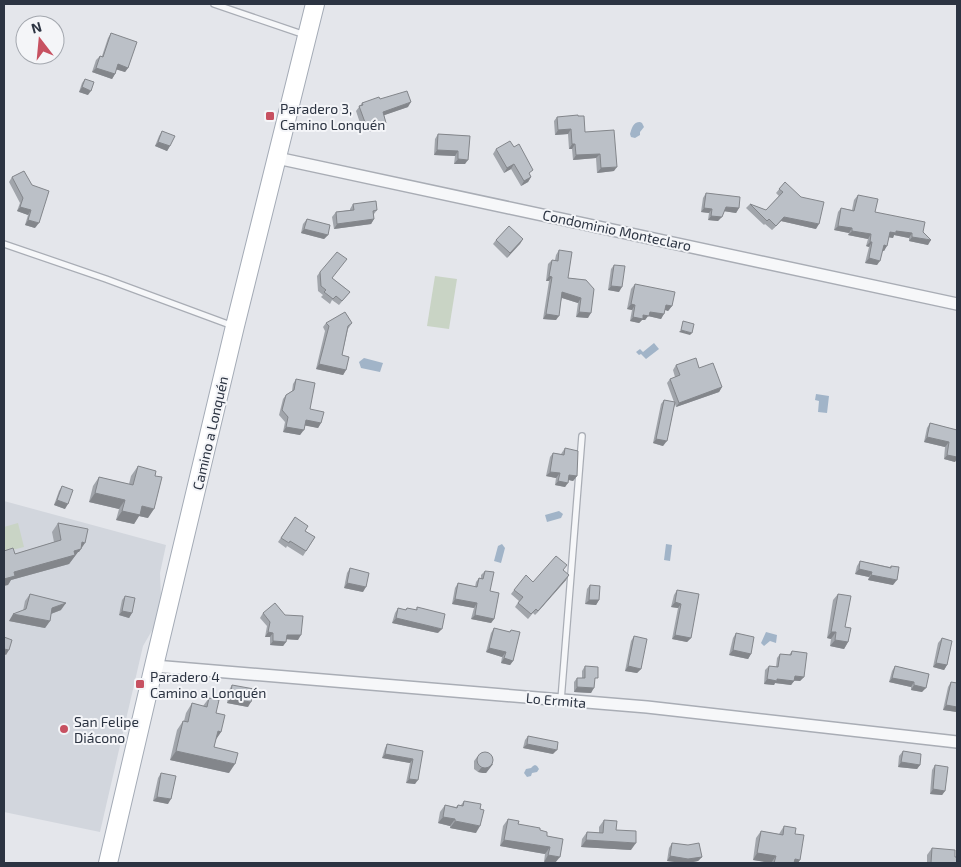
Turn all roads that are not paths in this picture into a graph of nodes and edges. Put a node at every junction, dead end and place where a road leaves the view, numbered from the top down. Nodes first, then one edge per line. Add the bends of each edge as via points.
1 (214, 4) edge
2 (315, 4) edge
3 (307, 36) junction
4 (277, 158) junction
5 (4, 244) edge
6 (957, 304) edge
7 (235, 326) junction
8 (582, 436) dead end
9 (154, 666) junction
10 (561, 700) junction
11 (957, 742) edge
12 (108, 863) edge

1 - 3 lane
2 - 3 main road, Camino a Lonquén
3 - 4 main road, Camino a Lonquén
4 - 6 street, Condominio Monteclaro
4 - 7 main road, Camino a Lonquén
5 - 7 lane
7 - 9 main road, Camino a Lonquén
8 - 10 lane
9 - 10 street, Lo Ermita
9 - 12 main road, Camino a Lonquén
10 - 11 street, Lo Ermita

